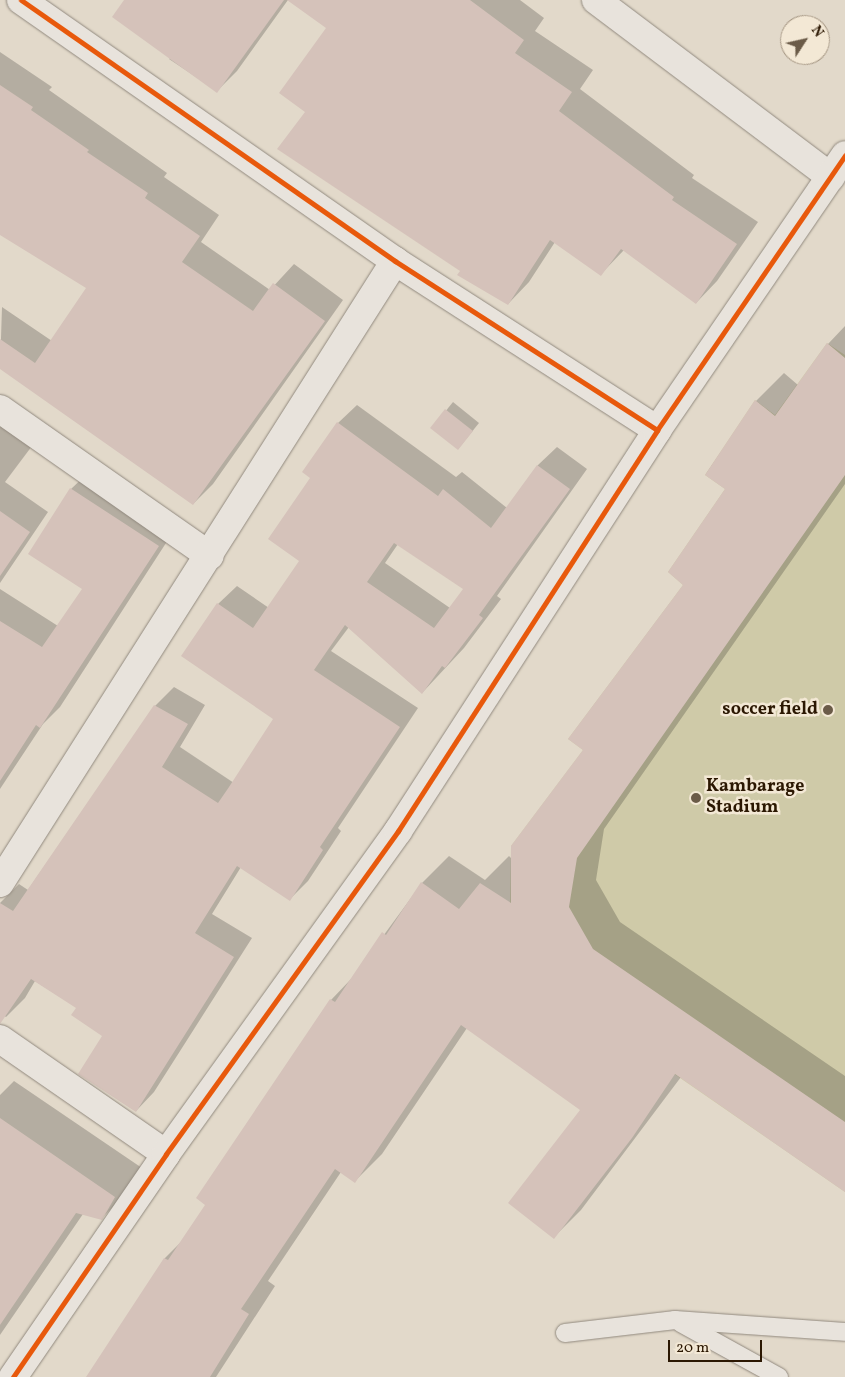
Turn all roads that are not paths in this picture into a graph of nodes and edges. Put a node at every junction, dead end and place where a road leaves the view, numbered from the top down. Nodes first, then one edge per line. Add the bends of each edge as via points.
1 (21, 0) edge
2 (596, 0) edge
3 (838, 166) edge
4 (395, 261) junction
5 (0, 409) edge
6 (657, 430) junction
7 (210, 556) junction
8 (0, 883) edge
9 (0, 1040) edge
10 (166, 1154) junction
11 (675, 1320) junction
12 (845, 1332) edge
13 (565, 1333) dead end
14 (13, 1377) edge
15 (779, 1377) edge

1 - 4 street
2 - 3 street
3 - 6 street
4 - 6 street
4 - 7 street
5 - 7 street
6 - 10 street via 398,831
7 - 8 street
9 - 10 street
10 - 14 street
11 - 12 lane
11 - 13 lane
11 - 15 lane

